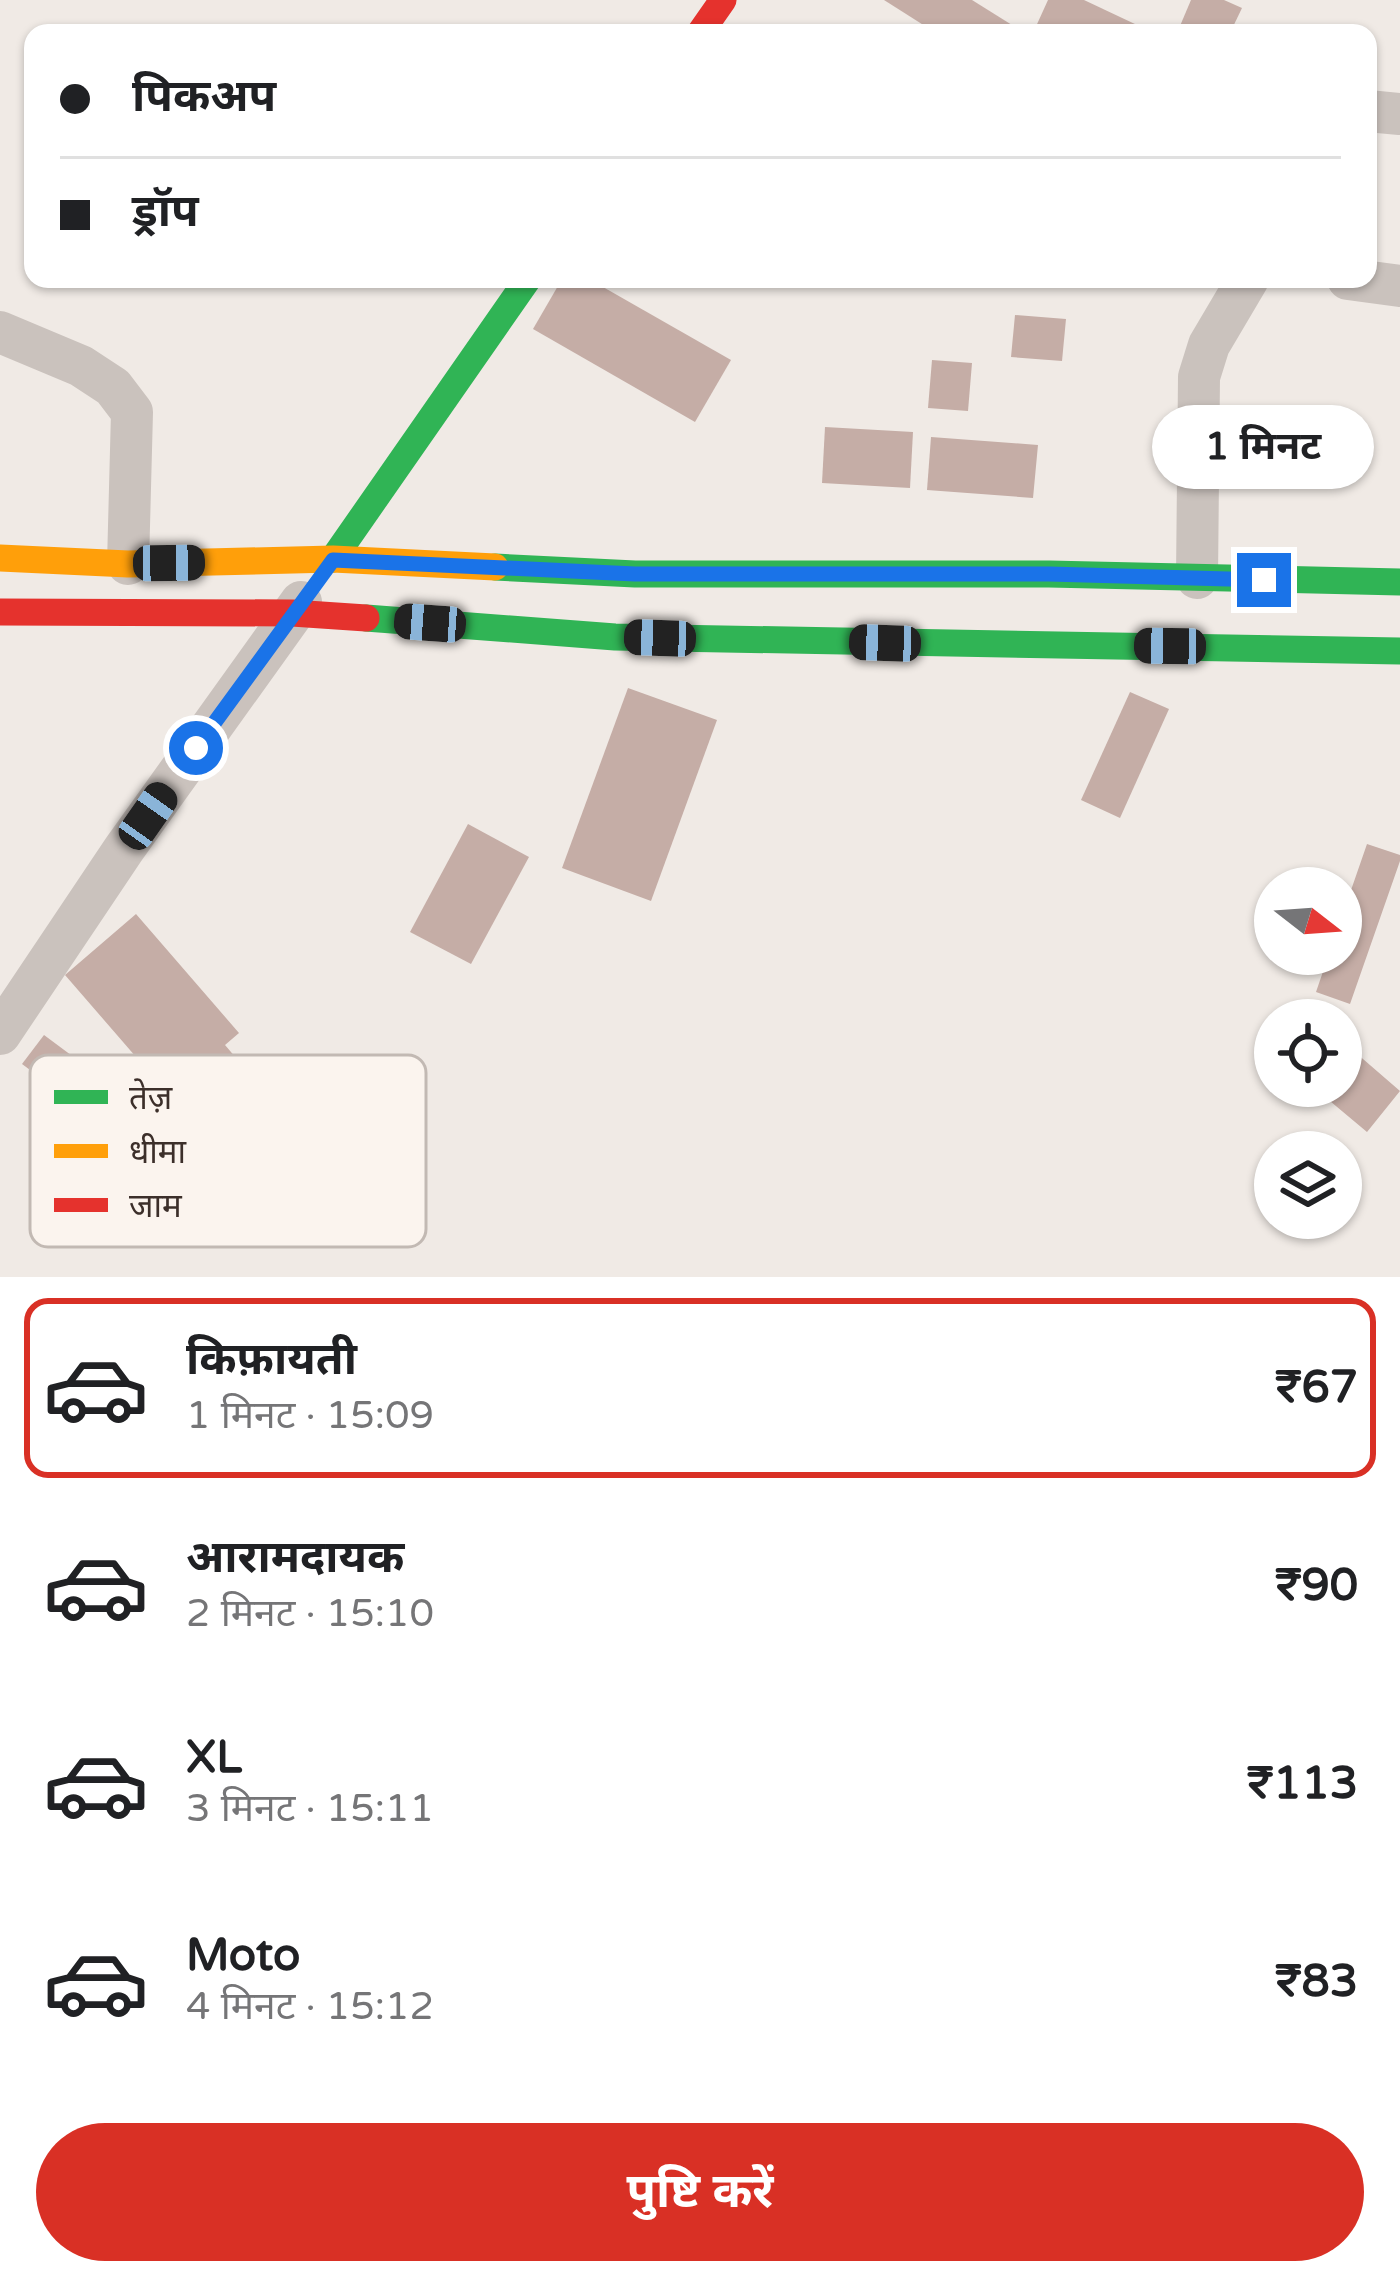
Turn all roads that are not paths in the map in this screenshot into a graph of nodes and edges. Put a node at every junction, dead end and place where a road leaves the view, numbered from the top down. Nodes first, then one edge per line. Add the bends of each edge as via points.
1 (522, 288) edge
2 (1243, 288) edge
3 (0, 332) edge
4 (0, 558) edge
5 (333, 560) junction
6 (128, 564) junction
7 (1197, 578) junction
8 (1400, 582) edge
9 (0, 612) edge
10 (292, 614) junction
11 (1400, 652) edge
12 (0, 1034) edge

1 - 5 main road
2 - 7 street via 1199,377
3 - 6 street via 81,366 132,412
4 - 6 main road
5 - 6 main road
5 - 7 main road via 635,574
5 - 10 street
7 - 8 main road
9 - 10 main road
10 - 11 main road via 615,637
10 - 12 street

